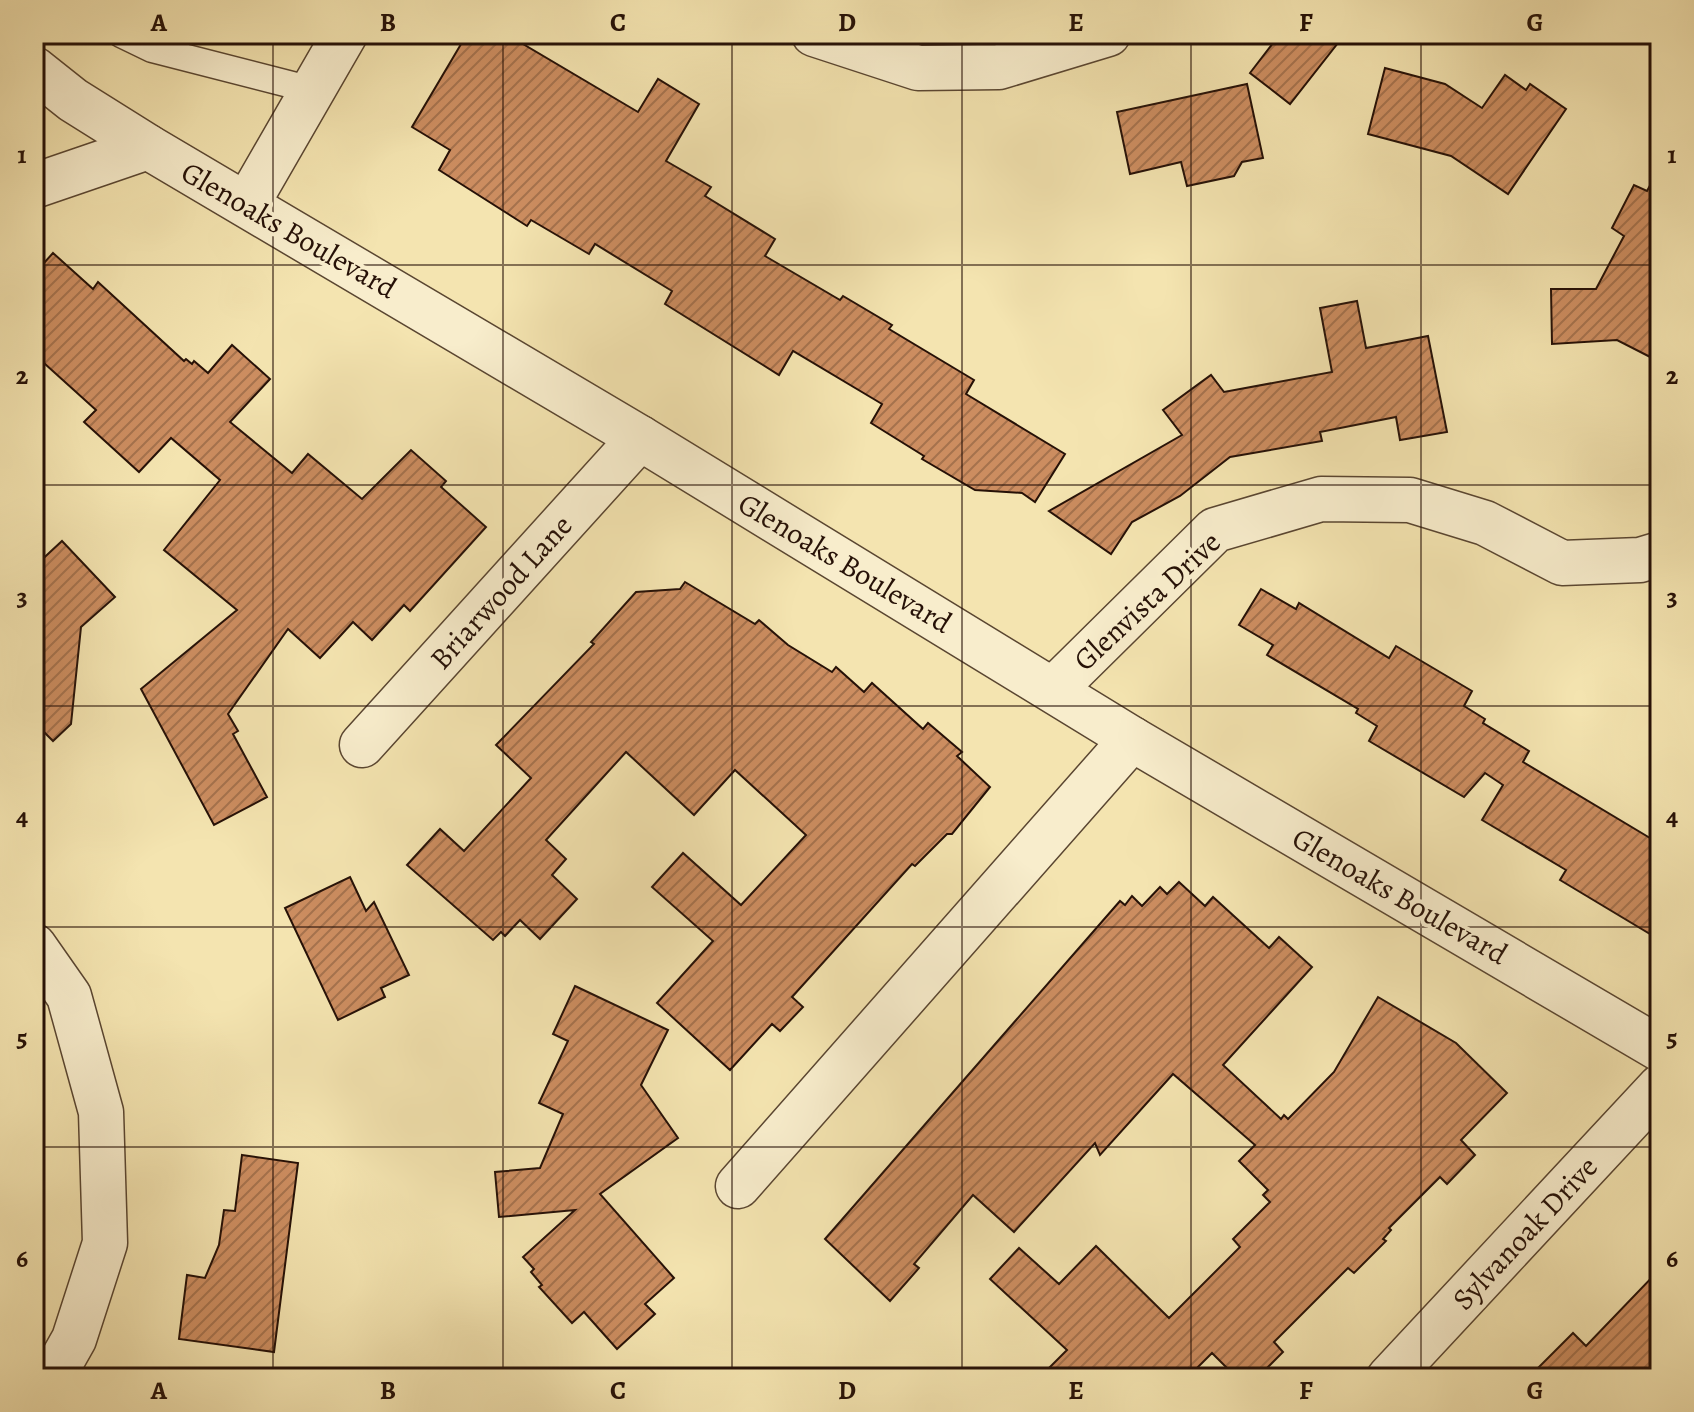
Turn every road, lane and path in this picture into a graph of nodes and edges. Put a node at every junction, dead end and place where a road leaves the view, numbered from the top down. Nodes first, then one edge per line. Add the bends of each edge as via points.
1 (121, 34) edge
2 (345, 34) edge
3 (814, 34) edge
4 (1108, 34) edge
5 (34, 69) edge
6 (312, 90) junction
7 (148, 147) junction
8 (34, 186) edge
9 (247, 204) junction
10 (640, 438) junction
11 (1660, 554) edge
12 (1054, 689) junction
13 (1132, 739) junction
14 (362, 745) dead end
15 (34, 946) edge
16 (1660, 1049) edge
17 (1660, 1087) edge
18 (738, 1186) dead end
19 (52, 1378) edge
20 (1389, 1378) edge

1 - 6 lane via 152,49
2 - 6 street
3 - 4 street via 918,68 999,67
5 - 7 street, Glenoaks Boulevard
6 - 9 street
7 - 8 street
7 - 9 street, Glenoaks Boulevard
9 - 10 street, Glenoaks Boulevard
10 - 12 street, Glenoaks Boulevard
10 - 14 street, Briarwood Lane
11 - 12 street, Glenvista Drive via 1640,560 1562,563 1485,523 1410,500 1321,499 1215,530
12 - 13 street, Glenoaks Boulevard
13 - 16 street, Glenoaks Boulevard
13 - 18 street
15 - 19 street via 69,996 101,1112 105,1243 74,1339
17 - 20 street, Sylvanoak Drive

